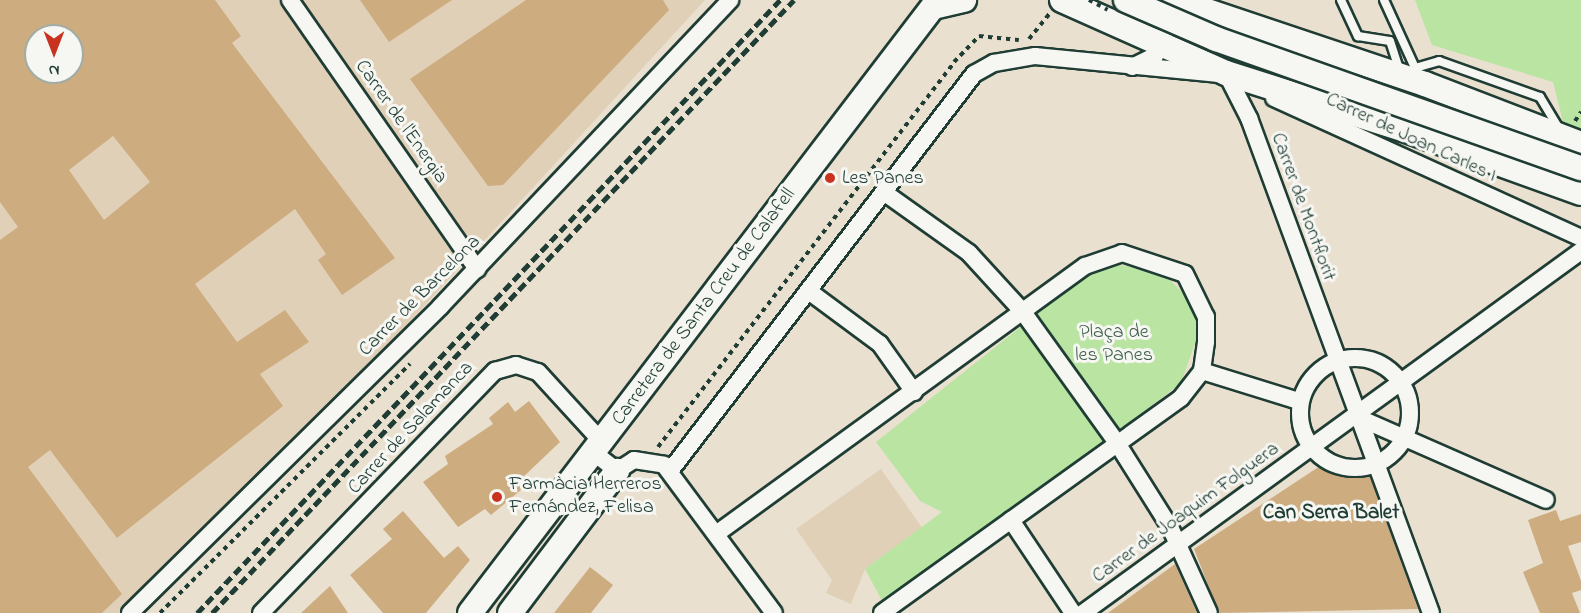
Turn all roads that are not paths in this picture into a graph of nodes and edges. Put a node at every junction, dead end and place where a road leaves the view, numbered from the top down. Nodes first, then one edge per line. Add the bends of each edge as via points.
1 (290, 0) edge
2 (730, 0) edge
3 (964, 0) edge
4 (1126, 0) edge
5 (1341, 0) edge
6 (1384, 0) edge
7 (1183, 2) edge
8 (935, 3) edge
9 (1057, 3) edge
10 (1159, 46) junction
11 (1131, 67) junction
12 (1226, 74) junction
13 (1412, 76) junction
14 (1573, 140) edge
15 (1581, 168) edge
16 (885, 193) junction
17 (1581, 193) edge
18 (1581, 238) edge
19 (1581, 251) edge
20 (477, 269) junction
21 (810, 292) junction
22 (1023, 312) junction
23 (1335, 358) junction
24 (1202, 371) junction
25 (1401, 384) junction
26 (914, 392) junction
27 (1299, 401) junction
28 (1357, 417) junction
29 (1406, 438) junction
30 (1117, 443) junction
31 (597, 446) junction
32 (1314, 447) junction
33 (1376, 467) junction
34 (617, 471) junction
35 (670, 471) junction
36 (1546, 500) dead end
37 (1011, 520) junction
38 (716, 534) junction
39 (1179, 543) junction
40 (130, 613) edge
41 (261, 613) edge
42 (470, 613) edge
43 (510, 613) edge
44 (774, 613) edge
45 (882, 613) edge
46 (1073, 613) edge
47 (1083, 613) edge
48 (1209, 613) edge
49 (1431, 613) edge

1 - 20 street, Carrer de l'Energia
2 - 20 street, Carrer de Barcelona
3 - 8 street
4 - 15 street, bridge via 1216,39
5 - 13 lane via 1358,36 1390,41 1402,70
6 - 13 lane
7 - 10 street via 1174,9
7 - 13 street
8 - 31 street, Carretera de Santa Creu de Calafell
9 - 10 street
10 - 11 street via 1152,59
10 - 12 street
11 - 12 street
11 - 16 street via 1035,56 994,63 974,74
12 - 17 street via 1403,129
12 - 18 street, Carrer de Joan Carles I
12 - 23 street, Carrer de Montflorit via 1249,118
13 - 14 street
16 - 21 street
16 - 22 street via 969,253
19 - 25 street
20 - 40 street, Carrer de Barcelona
21 - 26 street via 880,344
21 - 35 street
22 - 24 street via 1085,266 1122,253 1160,262 1185,274 1199,299 1206,318
22 - 26 street
22 - 30 street
23 - 25 street via 1377,363
23 - 27 street via 1311,379
23 - 28 street, Carrer de Montflorit
24 - 27 street
24 - 30 street via 1181,398
25 - 28 street, Carrer de Joaquim Folguera
25 - 29 street via 1410,409
26 - 38 street
27 - 32 street via 1300,420
28 - 29 street
28 - 32 street, Carrer de Joaquim Folguera
28 - 33 street, Carrer de Montflorit
29 - 33 street
29 - 36 street
30 - 37 street
30 - 39 street
31 - 34 street, Carrer de Salamanca
31 - 41 street, Carrer de Salamanca via 538,372 516,365 495,371
31 - 42 street, Carretera de Santa Creu de Calafell
32 - 33 street via 1342,465
32 - 39 street, Carrer de Joaquim Folguera
33 - 49 street
34 - 35 street via 642,460
34 - 43 street
35 - 38 street
37 - 45 street
37 - 46 street
38 - 44 street
39 - 47 street, Carrer de Joaquim Folguera
39 - 48 street

